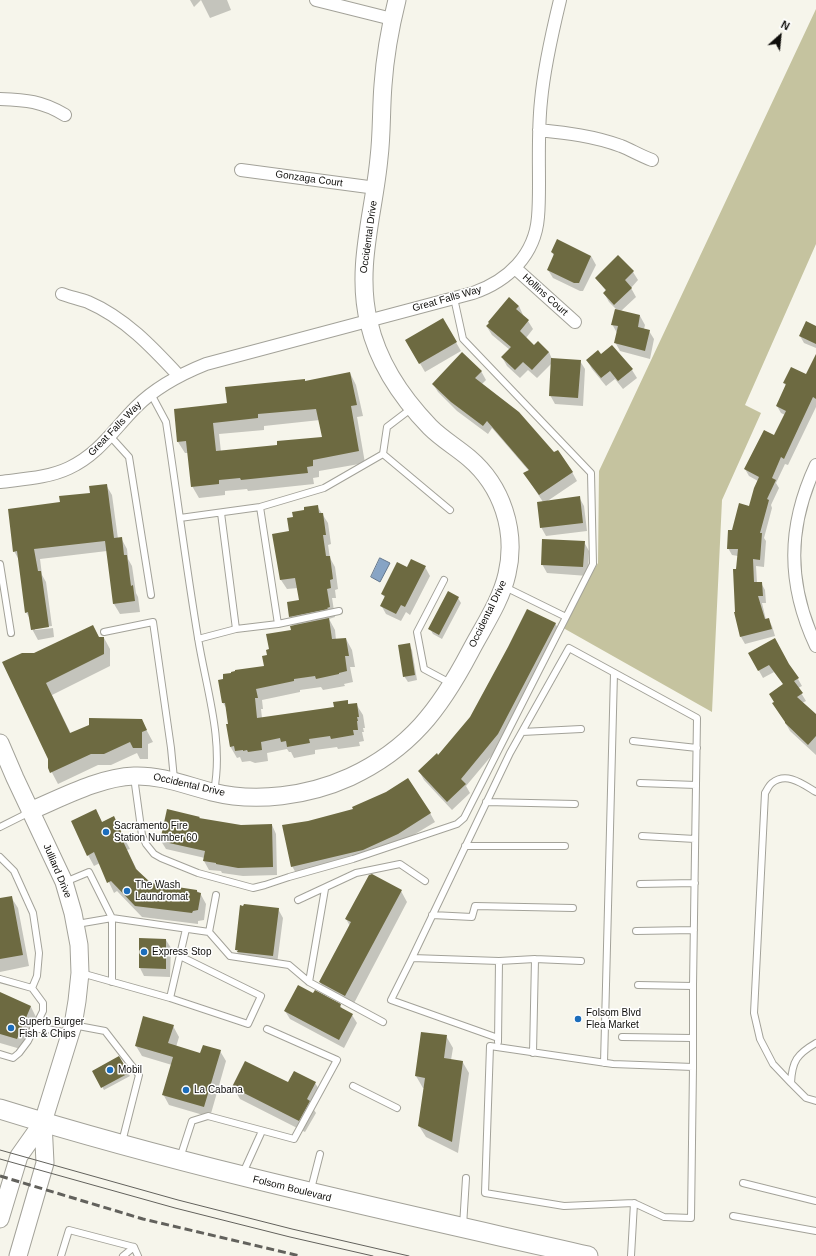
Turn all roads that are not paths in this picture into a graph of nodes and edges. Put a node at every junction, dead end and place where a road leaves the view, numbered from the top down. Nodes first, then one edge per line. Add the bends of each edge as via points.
1 (316, 0) edge
2 (397, 0) edge
3 (560, 0) edge
4 (392, 19) junction
5 (0, 99) edge
6 (65, 115) dead end
7 (539, 130) junction
8 (652, 160) dead end
9 (241, 170) dead end
10 (376, 188) junction
11 (515, 268) junction
12 (62, 294) dead end
13 (454, 298) junction
14 (368, 321) junction
15 (575, 322) dead end
16 (179, 376) junction
17 (151, 394) junction
18 (412, 408) junction
19 (110, 436) junction
20 (383, 454) junction
21 (816, 465) edge
22 (0, 482) edge
23 (260, 507) junction
24 (450, 510) dead end
25 (221, 513) junction
26 (180, 518) junction
27 (0, 564) edge
28 (444, 580) dead end
29 (503, 586) junction
30 (151, 595) dead end
31 (339, 611) dead end
32 (566, 617) junction
33 (278, 624) junction
34 (236, 629) junction
35 (104, 632) dead end
36 (11, 633) dead end
37 (198, 639) junction
38 (816, 646) edge
39 (614, 673) junction
40 (453, 684) junction
41 (581, 729) dead end
42 (522, 732) junction
43 (633, 741) dead end
44 (0, 743) edge
45 (697, 748) junction
46 (134, 776) junction
47 (174, 781) junction
48 (640, 783) dead end
49 (696, 785) junction
50 (213, 792) junction
51 (816, 792) edge
52 (486, 802) junction
53 (575, 804) dead end
54 (30, 811) junction
55 (0, 827) edge
56 (642, 836) dead end
57 (695, 839) junction
58 (465, 846) junction
59 (565, 846) dead end
60 (0, 857) edge
61 (425, 881) dead end
62 (64, 882) junction
63 (695, 883) junction
64 (640, 884) dead end
65 (325, 889) junction
66 (216, 895) dead end
67 (298, 900) dead end
68 (573, 908) dead end
69 (432, 915) junction
70 (112, 918) junction
71 (75, 924) junction
72 (186, 929) junction
73 (694, 930) junction
74 (636, 931) dead end
75 (209, 932) junction
76 (180, 956) junction
77 (412, 958) junction
78 (535, 959) junction
79 (499, 961) junction
80 (581, 961) dead end
81 (80, 973) junction
82 (0, 979) edge
83 (112, 982) junction
84 (309, 982) junction
85 (638, 985) dead end
86 (693, 986) junction
87 (32, 988) junction
88 (170, 998) junction
89 (383, 1022) dead end
90 (33, 1029) junction
91 (71, 1029) junction
92 (267, 1029) dead end
93 (622, 1037) dead end
94 (498, 1038) junction
95 (692, 1038) junction
96 (816, 1043) edge
97 (498, 1048) junction
98 (533, 1053) junction
99 (0, 1054) edge
100 (604, 1063) junction
101 (693, 1067) junction
102 (791, 1083) junction
103 (353, 1086) dead end
104 (816, 1101) edge
105 (397, 1108) dead end
106 (0, 1109) edge
107 (43, 1122) junction
108 (262, 1130) junction
109 (121, 1145) junction
110 (320, 1154) dead end
111 (180, 1160) junction
112 (242, 1176) junction
113 (466, 1178) dead end
114 (743, 1183) dead end
115 (310, 1193) junction
116 (816, 1201) edge
117 (634, 1203) junction
118 (733, 1216) dead end
119 (0, 1219) edge
120 (463, 1228) junction
121 (816, 1231) edge
122 (134, 1247) junction
123 (18, 1256) edge
124 (61, 1256) edge
125 (123, 1256) edge
126 (138, 1256) edge
127 (588, 1256) edge
128 (631, 1256) edge

1 - 4 street
2 - 4 street, Occidental Drive
3 - 7 street, Great Falls Way via 547,60
4 - 10 street, Occidental Drive via 383,85
5 - 6 street via 41,103
7 - 8 street via 598,138
7 - 11 street, Great Falls Way via 538,218 527,252
9 - 10 street, Gonzaga Court
10 - 14 street, Occidental Drive via 364,256 364,297
11 - 13 street, Great Falls Way via 488,288
11 - 15 street, Hollins Court
12 - 16 street via 88,302 129,326
13 - 14 street, Great Falls Way
13 - 32 lane via 463,339 591,473 593,564
14 - 16 street, Great Falls Way via 206,364
14 - 18 street, Occidental Drive via 381,358
16 - 17 street, Great Falls Way
17 - 19 street, Great Falls Way via 137,405
17 - 26 lane via 166,422
18 - 20 lane via 387,427
18 - 29 street, Occidental Drive via 431,428 484,473 500,498 508,521 510,537 507,573
19 - 22 street, Great Falls Way via 88,457 69,468 51,474
19 - 30 lane via 129,457
20 - 23 lane via 324,488
20 - 24 lane
21 - 38 street via 800,506 795,529 794,553 799,600
23 - 25 lane
23 - 33 lane
25 - 26 lane
25 - 34 lane
26 - 37 lane
27 - 36 lane
28 - 40 lane via 417,632 424,669
29 - 32 lane
29 - 40 street, Occidental Drive
31 - 33 lane
32 - 46 lane via 464,818 457,824 353,859 253,888 198,873 154,854 142,835
33 - 34 lane
34 - 37 lane
35 - 47 lane via 153,622
37 - 50 lane via 216,734 217,759
39 - 42 lane via 569,648
39 - 45 lane via 697,718
39 - 100 lane
40 - 50 street, Occidental Drive via 432,715 412,736 387,756 350,777 316,789 277,796 257,797
41 - 42 lane
42 - 52 lane
43 - 45 lane
44 - 54 street, Julliard Drive
45 - 49 lane
46 - 47 street, Occidental Drive
46 - 54 street, Occidental Drive via 99,782
47 - 50 street, Occidental Drive
48 - 49 lane
49 - 57 lane
51 - 102 lane via 797,781 784,778 772,783 765,793 754,1013 760,1040 772,1064
52 - 53 lane
52 - 58 lane
54 - 55 lane
54 - 62 street, Julliard Drive
56 - 57 lane
57 - 63 lane
58 - 59 lane
58 - 69 lane
60 - 87 lane via 14,871 33,913 39,953 37,976
61 - 65 lane via 400,864 356,873
62 - 70 lane via 89,872
62 - 71 street, Julliard Drive
63 - 64 lane
63 - 73 lane
65 - 67 lane
65 - 84 lane
66 - 75 lane
68 - 69 lane via 475,906 472,917
69 - 77 lane
70 - 71 lane
70 - 72 lane
70 - 83 lane
71 - 81 street, Julliard Drive
72 - 75 lane
72 - 76 lane
73 - 74 lane
73 - 86 lane
75 - 84 lane via 230,956 289,965
76 - 88 lane
76 - 88 lane via 261,996 248,1024
77 - 79 lane
77 - 94 lane via 391,1000
78 - 79 lane
78 - 80 lane
78 - 98 lane
79 - 94 lane
81 - 83 lane
81 - 91 street, Julliard Drive
82 - 87 lane
83 - 88 lane
84 - 89 lane
85 - 86 lane
86 - 95 lane
87 - 90 lane via 43,1003 43,1010
90 - 91 lane
90 - 99 lane via 28,1041 13,1058
91 - 107 street, Julliard Drive
91 - 109 lane via 105,1031 139,1075
92 - 108 lane via 337,1060 294,1139
93 - 95 lane
94 - 97 lane
95 - 101 lane
96 - 102 lane via 798,1057 792,1069
97 - 98 lane
97 - 117 lane via 490,1046 484,1193 564,1206
98 - 100 lane
100 - 101 lane
101 - 117 lane via 691,1218 664,1217
102 - 104 lane via 806,1098
103 - 105 lane
106 - 107 main road, Folsom Boulevard
107 - 109 main road, Folsom Boulevard
107 - 119 street via 19,1156
107 - 123 street via 45,1163
108 - 111 lane via 208,1116 192,1121
108 - 112 lane
109 - 111 main road, Folsom Boulevard
110 - 115 lane
111 - 112 main road, Folsom Boulevard
112 - 115 main road, Folsom Boulevard
113 - 120 lane
114 - 116 lane
115 - 120 main road, Folsom Boulevard
117 - 128 lane
118 - 121 lane
120 - 127 main road, Folsom Boulevard
122 - 124 lane via 69,1230
122 - 125 lane
122 - 126 lane

